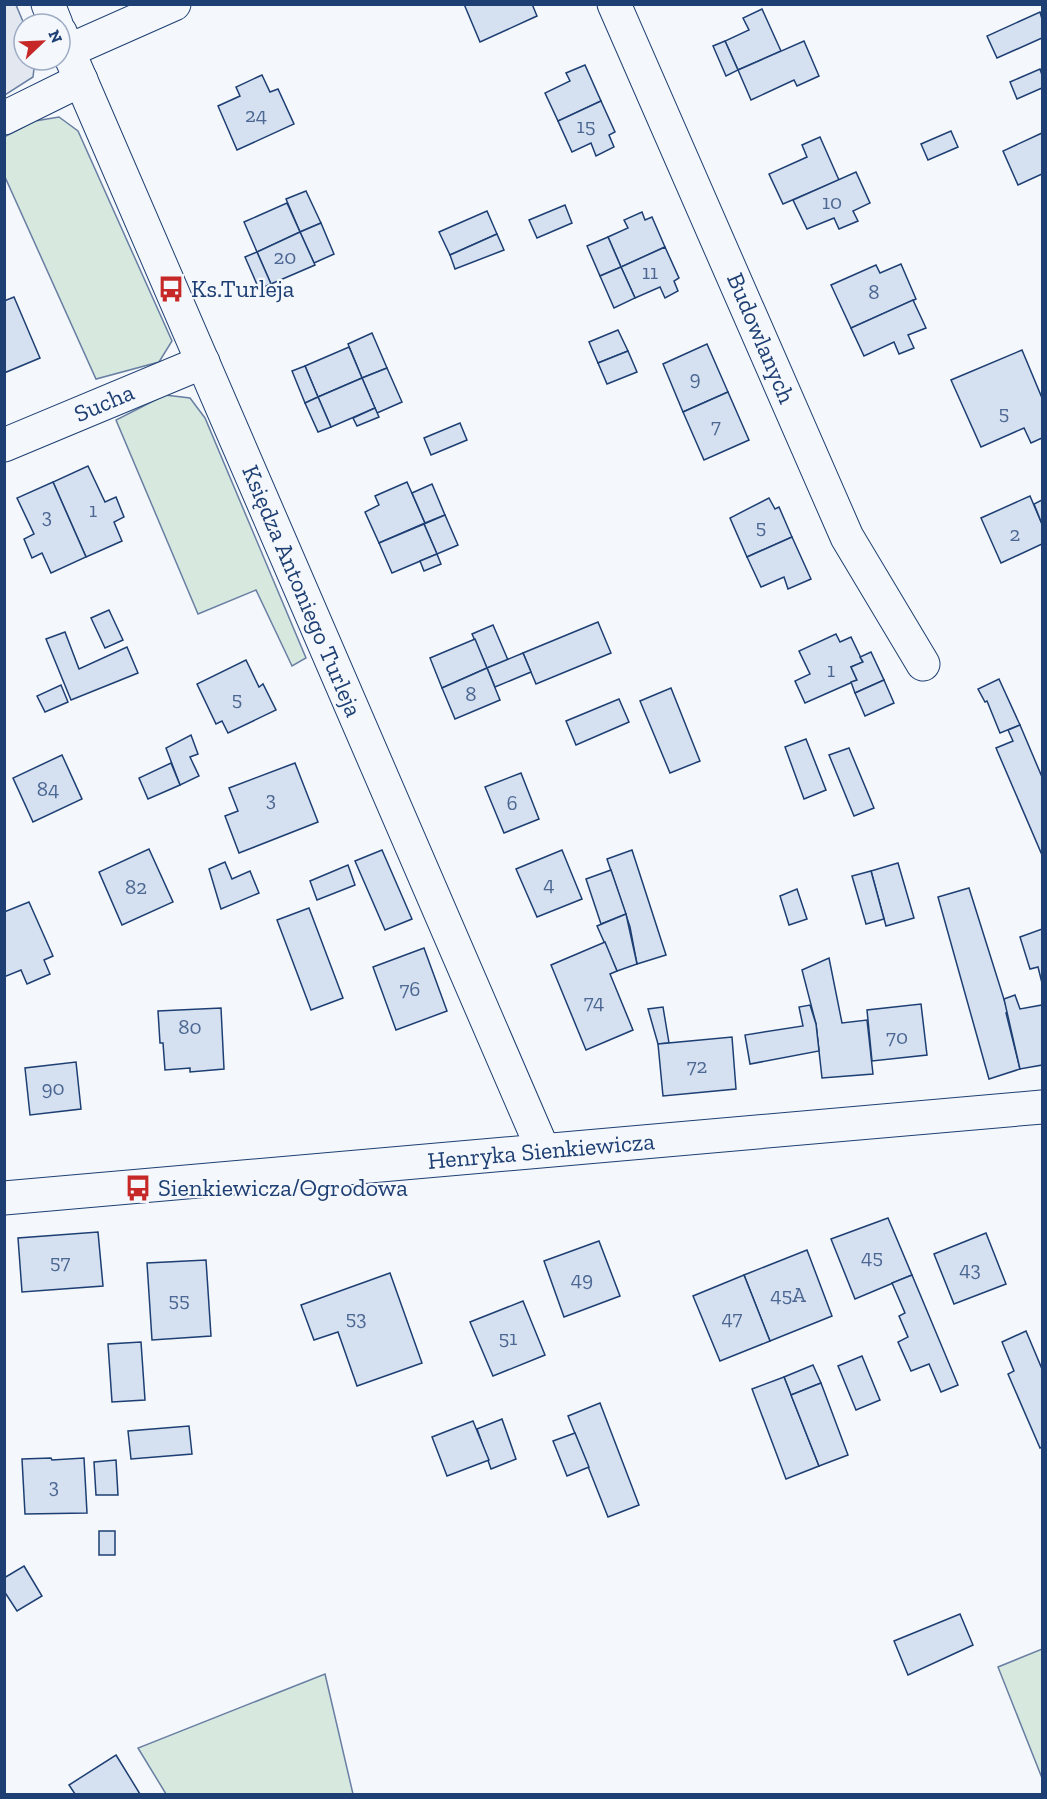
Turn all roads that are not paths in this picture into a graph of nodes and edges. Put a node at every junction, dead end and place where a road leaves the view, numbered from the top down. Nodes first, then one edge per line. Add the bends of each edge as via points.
1 (174, 4) edge
2 (614, 4) edge
3 (72, 33) edge
4 (72, 59) edge
5 (81, 80) junction
6 (4, 118) edge
7 (203, 362) junction
8 (4, 445) edge
9 (923, 664) dead end
10 (1042, 1107) edge
11 (543, 1150) junction
12 (4, 1198) edge

1 - 3 street
2 - 9 street, Budowlanych via 847,537
4 - 5 street, Księdza Antoniego Turleja
5 - 6 street
5 - 7 street, Księdza Antoniego Turleja
7 - 8 street, Sucha
7 - 11 street, Księdza Antoniego Turleja
10 - 11 street, Henryka Sienkiewicza
11 - 12 street, Henryka Sienkiewicza

